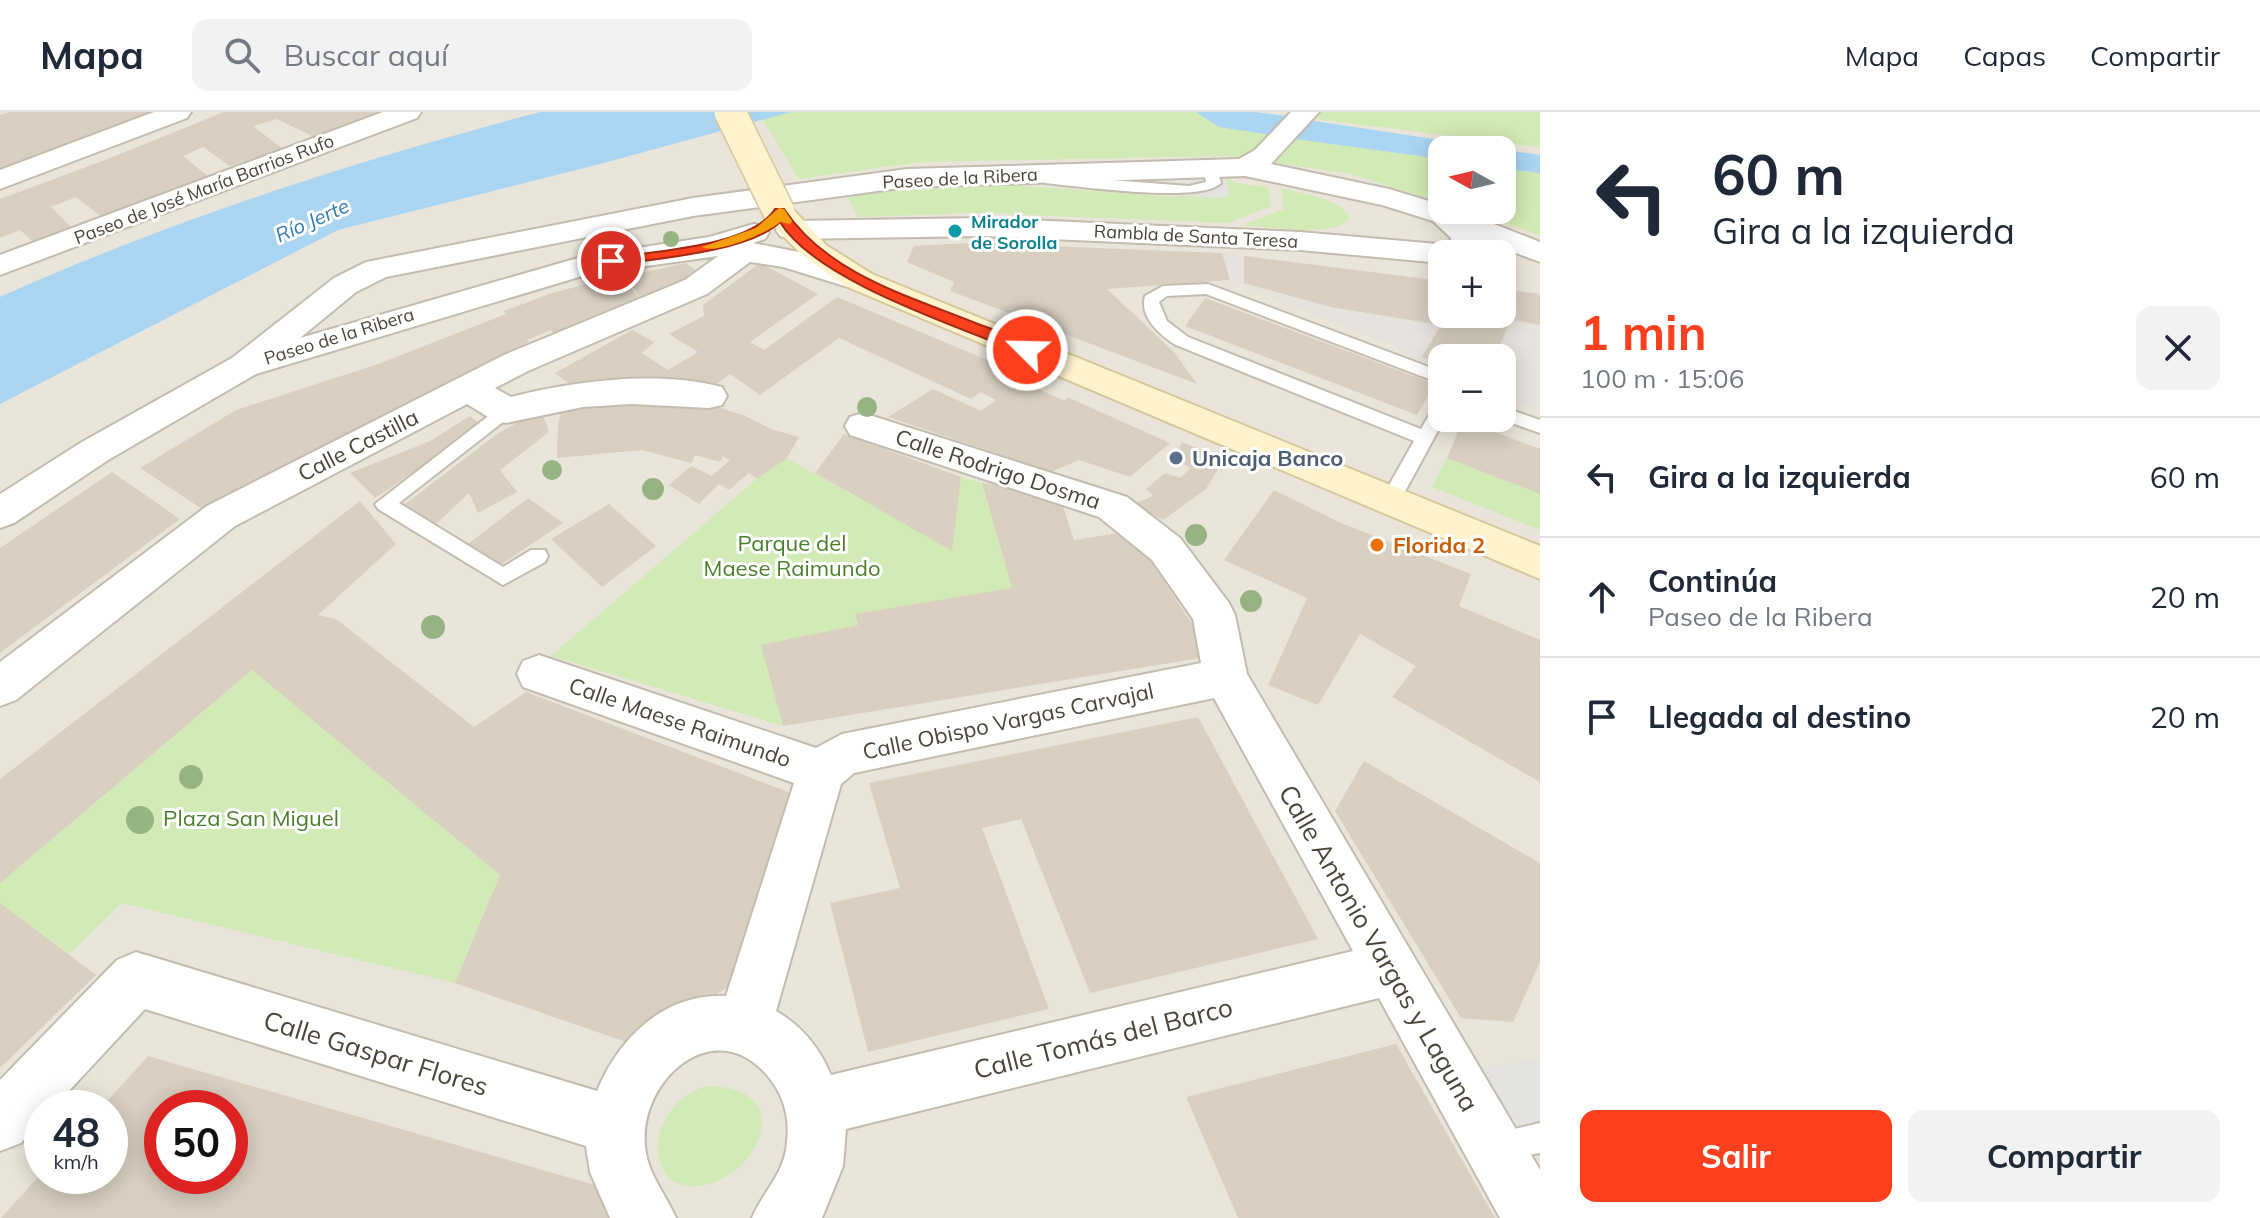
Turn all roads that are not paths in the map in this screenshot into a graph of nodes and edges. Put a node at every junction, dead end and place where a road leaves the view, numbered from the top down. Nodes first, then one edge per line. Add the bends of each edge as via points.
1 (178, 112) edge
2 (408, 112) edge
3 (730, 112) edge
4 (1306, 112) edge
5 (1245, 167) junction
6 (0, 180) edge
7 (1320, 181) junction
8 (1428, 211) edge
9 (785, 221) junction
10 (1454, 224) edge
11 (1467, 224) edge
12 (900, 230) junction
13 (1466, 240) edge
14 (1396, 248) junction
15 (728, 249) junction
16 (461, 251) junction
17 (1428, 252) edge
18 (1540, 253) edge
19 (1516, 263) edge
20 (0, 266) edge
21 (1540, 267) edge
22 (869, 284) junction
23 (345, 285) junction
24 (421, 311) junction
25 (365, 328) junction
26 (244, 366) junction
27 (1428, 373) edge
28 (468, 388) junction
29 (709, 396) dead end
30 (506, 411) junction
31 (1516, 418) edge
32 (863, 426) dead end
33 (1540, 427) edge
34 (1428, 432) edge
35 (1425, 438) junction
36 (1390, 501) junction
37 (0, 513) edge
38 (538, 556) dead end
39 (1540, 563) edge
40 (539, 674) dead end
41 (1225, 677) junction
42 (0, 687) edge
43 (821, 772) junction
44 (1390, 969) junction
45 (744, 1026) junction
46 (816, 1107) junction
47 (0, 1122) edge
48 (616, 1126) junction
49 (1516, 1142) edge
50 (645, 1218) edge
51 (783, 1218) edge
52 (1534, 1218) edge

1 - 6 street
2 - 20 street, Paseo de José María Barrios Rufo
3 - 9 main road, bridge
4 - 5 street via 1275,147
5 - 7 street, Paseo de la Ribera
5 - 16 street, Paseo de la Ribera via 907,178 693,207
7 - 8 street
7 - 14 street via 1375,212
9 - 12 street, Rambla de Santa Teresa
9 - 15 street
9 - 22 main road via 821,258
10 - 13 street
11 - 18 street
12 - 14 street, Rambla de Santa Teresa via 983,227
12 - 22 street via 867,251 863,267
14 - 17 street, Rambla de Santa Teresa
15 - 22 street via 788,259
15 - 24 street, Paseo de la Ribera via 585,265
15 - 28 street, Calle Castilla via 696,287
16 - 23 street via 377,269
16 - 24 street via 422,279 415,298
19 - 21 street
22 - 36 main road
23 - 25 street via 333,315 339,322
23 - 26 street
24 - 25 street, Paseo de la Ribera
25 - 26 street, Paseo de la Ribera
26 - 37 street, Paseo de la Ribera via 95,451
27 - 35 lane via 1208,289 1163,291 1151,300 1154,319 1182,341
28 - 30 street
28 - 42 street, Calle Castilla via 221,516
29 - 30 street via 629,390 551,397
30 - 38 lane via 385,504 503,577
31 - 33 lane
32 - 41 street, Calle Rodrigo Dosma via 1113,507 1166,549 1214,615
34 - 35 lane
35 - 36 lane
36 - 39 main road
40 - 43 street, Calle Maese Raimundo
41 - 43 street, Calle Obispo Vargas Carvajal via 842,755
41 - 44 street, Calle Antonio Vargas y Laguna
43 - 45 street
44 - 46 street, Calle Tomás del Barco
44 - 49 street, Calle Antonio Vargas y Laguna
45 - 46 street via 789,1054 806,1078
45 - 48 street via 687,1028 661,1043 639,1065 624,1093
46 - 51 street via 817,1144 808,1182
47 - 48 street, Calle Gaspar Flores via 136,979
48 - 50 street via 616,1161
49 - 52 street, Calle Antonio Vargas y Laguna

